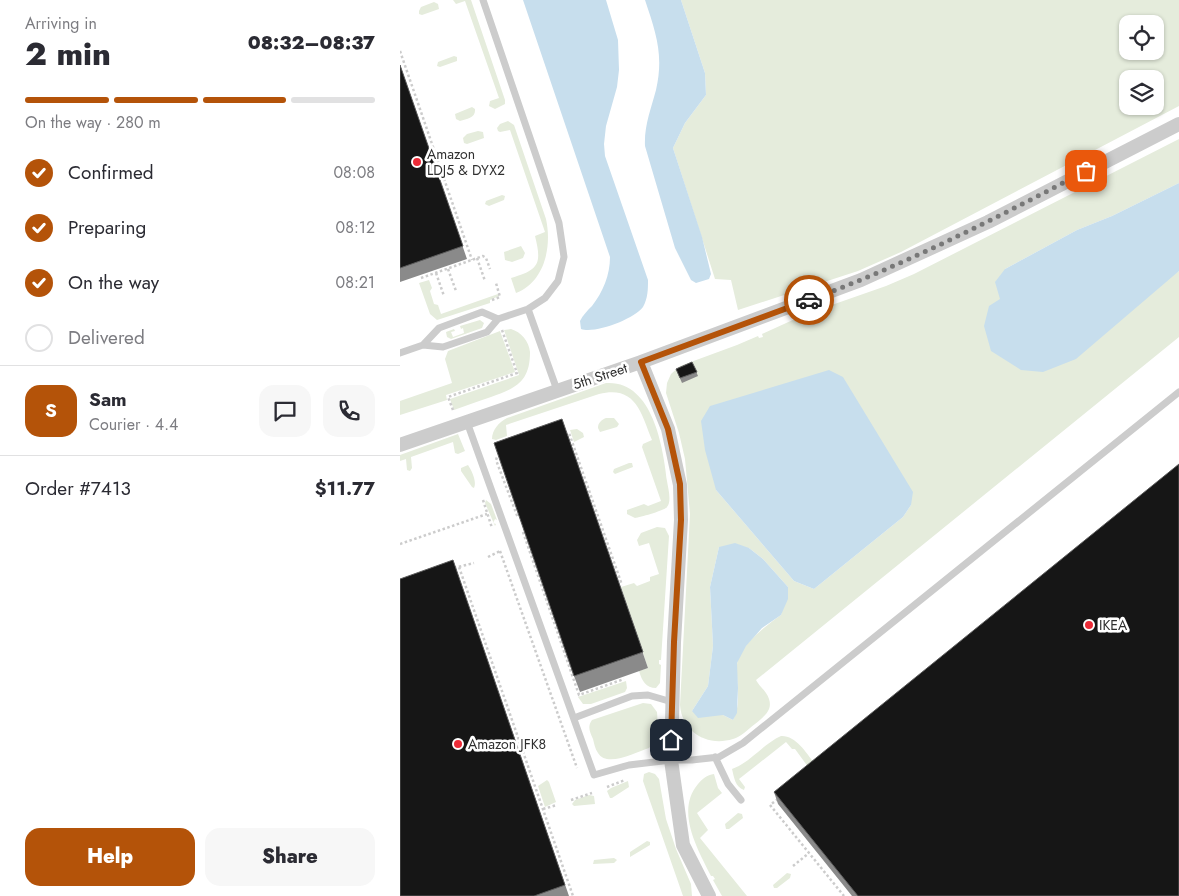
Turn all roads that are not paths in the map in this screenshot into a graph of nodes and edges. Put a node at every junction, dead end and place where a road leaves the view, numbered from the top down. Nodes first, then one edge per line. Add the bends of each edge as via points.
1 (483, 0) edge
2 (1179, 124) edge
3 (528, 309) junction
4 (498, 319) junction
5 (423, 345) junction
6 (400, 353) edge
7 (641, 362) junction
8 (557, 390) junction
9 (1179, 392) edge
10 (468, 422) junction
11 (400, 445) edge
12 (672, 702) junction
13 (574, 718) junction
14 (715, 757) junction
15 (671, 760) junction
16 (740, 800) dead end
17 (708, 896) edge

1 - 3 lane via 559,222 564,257 558,281 545,298
2 - 7 street, 5th Street via 988,222 897,264
3 - 4 lane
3 - 8 lane
4 - 5 lane via 487,332 443,347
4 - 5 lane via 482,312 439,328
5 - 6 lane
7 - 8 street, 5th Street
7 - 12 street via 668,429 680,484
8 - 10 street, 5th Street
9 - 14 lane via 743,743
10 - 11 street, 5th Street
10 - 13 lane
12 - 13 lane via 648,695 632,696
12 - 15 street
13 - 15 lane via 594,775 629,765
14 - 15 lane
14 - 16 lane
15 - 17 street via 683,845

